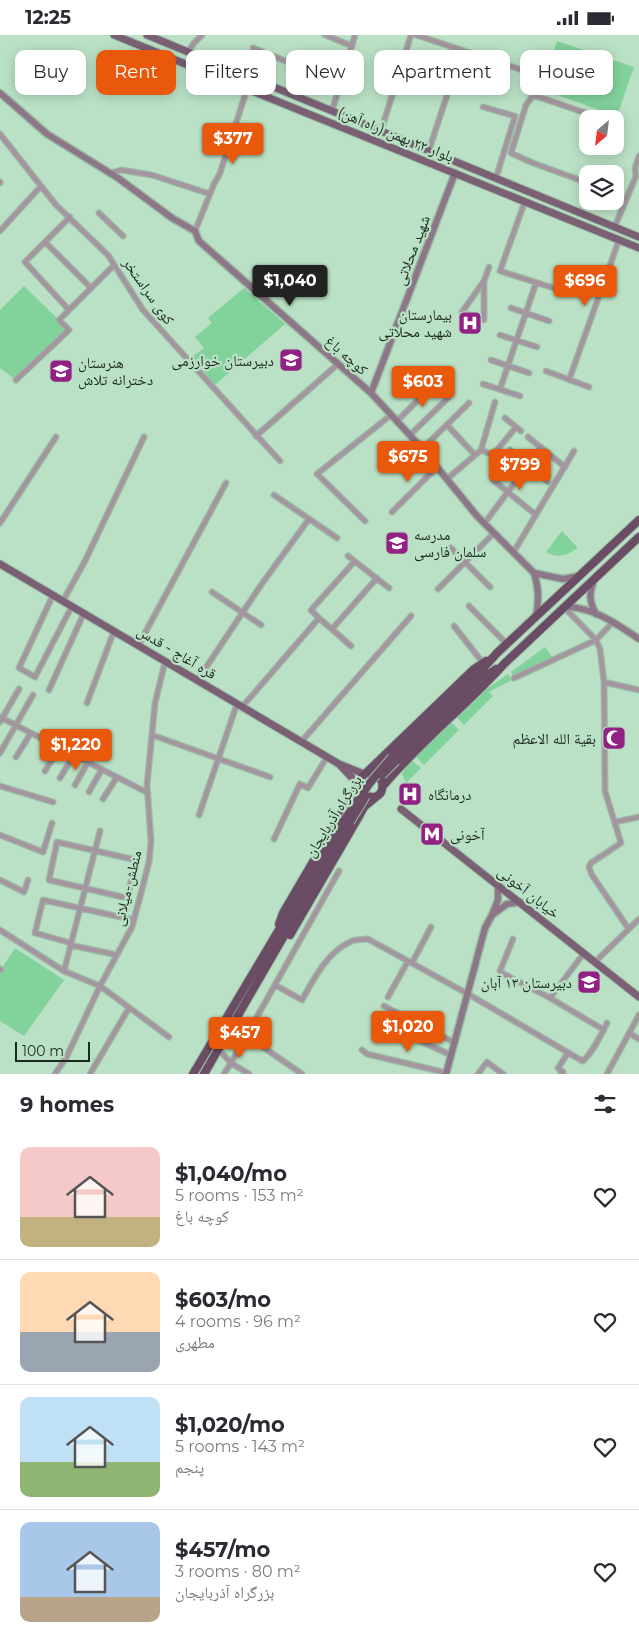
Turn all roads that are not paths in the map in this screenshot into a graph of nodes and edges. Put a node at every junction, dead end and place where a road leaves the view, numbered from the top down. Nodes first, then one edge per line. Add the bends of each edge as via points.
1 (114, 35) edge
2 (147, 35) edge
3 (202, 35) edge
4 (325, 35) edge
5 (356, 35) edge
6 (411, 35) edge
7 (416, 35) edge
8 (352, 46) junction
9 (253, 48) dead end
10 (189, 50) edge
11 (351, 50) edge
12 (186, 51) edge
13 (286, 61) edge
14 (186, 64) edge
15 (520, 69) edge
16 (276, 88) edge
17 (0, 93) edge
18 (245, 95) edge
19 (262, 95) edge
20 (337, 95) edge
21 (447, 95) edge
22 (483, 107) dead end
23 (332, 111) junction
24 (579, 111) edge
25 (381, 131) junction
26 (0, 134) edge
27 (429, 150) junction
28 (639, 156) edge
29 (111, 173) junction
30 (455, 173) junction
31 (638, 176) edge
32 (496, 178) junction
33 (579, 180) edge
34 (41, 186) junction
35 (210, 194) junction
36 (525, 201) junction
37 (624, 205) edge
38 (622, 210) edge
39 (99, 213) dead end
40 (70, 217) junction
41 (615, 226) junction
42 (0, 231) edge
43 (195, 231) junction
44 (123, 235) dead end
45 (639, 237) edge
46 (619, 240) junction
47 (45, 242) junction
48 (639, 248) edge
49 (114, 265) junction
50 (489, 267) dead end
51 (484, 281) junction
52 (536, 283) junction
53 (91, 288) junction
54 (563, 291) dead end
55 (511, 308) dead end
56 (69, 310) junction
57 (526, 313) junction
58 (549, 321) dead end
59 (500, 335) dead end
60 (517, 341) junction
61 (537, 347) dead end
62 (491, 360) dead end
63 (338, 364) junction
64 (508, 365) junction
65 (546, 371) dead end
66 (529, 373) dead end
67 (16, 380) dead end
68 (569, 380) junction
69 (436, 382) dead end
70 (483, 384) dead end
71 (589, 387) dead end
72 (500, 389) junction
73 (371, 393) junction
74 (520, 396) dead end
75 (448, 398) dead end
76 (496, 402) dead end
77 (469, 403) dead end
78 (391, 415) junction
79 (505, 418) dead end
80 (397, 421) junction
81 (447, 425) junction
82 (516, 427) junction
83 (521, 431) dead end
84 (410, 435) junction
85 (256, 436) junction
86 (56, 437) dead end
87 (144, 437) dead end
88 (528, 437) dead end
89 (541, 447) junction
90 (422, 449) junction
91 (481, 450) junction
92 (510, 450) dead end
93 (574, 451) dead end
94 (475, 455) junction
95 (493, 455) junction
96 (280, 461) dead end
97 (528, 465) junction
98 (437, 467) junction
99 (565, 467) junction
100 (507, 470) dead end
101 (447, 479) junction
102 (493, 480) dead end
103 (548, 482) dead end
104 (226, 483) dead end
105 (508, 492) junction
106 (274, 495) dead end
107 (392, 512) dead end
108 (536, 515) junction
109 (309, 519) junction
110 (639, 520) edge
111 (365, 521) dead end
112 (0, 523) edge
113 (484, 524) junction
114 (494, 533) junction
115 (639, 537) edge
116 (337, 538) dead end
117 (451, 549) dead end
118 (513, 553) junction
119 (348, 556) dead end
120 (354, 561) junction
121 (465, 562) junction
122 (0, 564) edge
123 (534, 573) junction
124 (579, 576) junction
125 (377, 578) junction
126 (594, 579) junction
127 (490, 587) dead end
128 (389, 588) dead end
129 (438, 589) dead end
130 (212, 592) dead end
131 (53, 595) junction
132 (64, 601) junction
133 (72, 606) junction
134 (469, 606) dead end
135 (564, 607) junction
136 (243, 612) junction
137 (84, 613) junction
138 (596, 614) junction
139 (411, 616) dead end
140 (536, 617) junction
141 (319, 618) junction
142 (613, 622) junction
143 (261, 625) dead end
144 (454, 626) dead end
145 (332, 629) junction
146 (114, 631) junction
147 (639, 639) edge
148 (596, 640) junction
149 (507, 644) junction
150 (138, 646) junction
151 (351, 646) dead end
152 (497, 653) junction
153 (165, 662) junction
154 (483, 663) junction
155 (514, 679) dead end
156 (198, 681) junction
157 (604, 682) junction
158 (19, 689) dead end
159 (49, 689) dead end
160 (639, 690) edge
161 (33, 695) dead end
162 (87, 703) dead end
163 (239, 705) junction
164 (1, 719) edge
165 (17, 725) junction
166 (31, 733) junction
167 (152, 735) junction
168 (301, 742) junction
169 (60, 747) junction
170 (0, 753) edge
171 (74, 755) junction
172 (16, 757) dead end
173 (327, 757) junction
174 (218, 759) junction
175 (393, 760) junction
176 (88, 762) junction
177 (339, 764) junction
178 (102, 769) junction
179 (45, 771) dead end
180 (365, 773) junction
181 (117, 777) junction
182 (270, 777) dead end
183 (60, 778) dead end
184 (358, 784) junction
185 (0, 785) edge
186 (75, 785) dead end
187 (383, 786) junction
188 (89, 792) dead end
189 (148, 793) junction
190 (376, 797) junction
191 (103, 799) dead end
192 (53, 802) dead end
193 (343, 809) junction
194 (401, 809) dead end
195 (199, 815) dead end
196 (639, 817) edge
197 (358, 818) junction
198 (615, 822) junction
199 (52, 823) dead end
200 (100, 831) dead end
201 (0, 835) edge
202 (274, 839) dead end
203 (95, 851) junction
204 (339, 871) dead end
205 (132, 878) junction
206 (28, 879) dead end
207 (0, 880) edge
208 (144, 881) junction
209 (498, 885) junction
210 (85, 890) junction
211 (520, 902) junction
212 (80, 909) junction
213 (492, 915) junction
214 (639, 919) edge
215 (134, 920) junction
216 (431, 927) dead end
217 (628, 928) junction
218 (0, 930) edge
219 (513, 939) dead end
220 (71, 944) junction
221 (274, 946) junction
222 (584, 953) junction
223 (117, 955) junction
224 (410, 962) junction
225 (595, 962) junction
226 (64, 971) junction
227 (275, 985) junction
228 (100, 986) junction
229 (468, 994) junction
230 (388, 997) dead end
231 (639, 997) edge
232 (550, 998) junction
233 (384, 1005) dead end
234 (129, 1008) junction
235 (639, 1015) edge
236 (408, 1018) junction
237 (607, 1023) dead end
238 (604, 1030) junction
239 (629, 1033) junction
240 (247, 1036) junction
241 (169, 1037) dead end
242 (639, 1039) edge
243 (455, 1043) junction
244 (219, 1050) junction
245 (362, 1050) dead end
246 (568, 1053) junction
247 (451, 1055) junction
248 (231, 1063) junction
249 (447, 1073) edge
250 (55, 1074) edge
251 (90, 1074) edge
252 (193, 1074) edge
253 (204, 1074) edge
254 (224, 1074) edge
255 (249, 1074) edge
256 (302, 1074) edge
257 (478, 1074) edge
258 (503, 1074) edge
259 (561, 1074) edge
260 (607, 1074) edge

1 - 14 main road, بلوار ۲۲ بهمن (راه آهن)
2 - 12 main road, بلوار ۲۲ بهمن (راه آهن)
3 - 10 street
4 - 8 street
5 - 8 street
6 - 25 street
7 - 15 street
8 - 11 street
9 - 13 street
16 - 23 main road, بلوار ۲۲ بهمن (راه آهن)
17 - 29 main road, کوچه باغ via 47,133
18 - 35 street
19 - 30 main road, بلوار ۲۲ بهمن (راه آهن)
20 - 23 street
21 - 27 street
22 - 32 street via 515,116
23 - 25 main road, بلوار ۲۲ بهمن (راه آهن)
24 - 33 street via 533,95 526,105 511,153
25 - 27 main road, بلوار ۲۲ بهمن (راه آهن)
26 - 34 street, کوی سراستخر
27 - 32 main road, بلوار ۲۲ بهمن (راه آهن)
28 - 31 street via 635,168
29 - 35 street via 121,170 152,175
29 - 43 main road, کوچه باغ
30 - 36 main road, بلوار ۲۲ بهمن (راه آهن)
30 - 73 main road, شهید محلاتی
31 - 37 street
32 - 41 main road, بلوار ۲۲ بهمن (راه آهن)
34 - 40 street, کوی سراستخر
34 - 42 street
35 - 43 street
36 - 46 main road, بلوار ۲۲ بهمن (راه آهن)
36 - 52 street via 500,271
38 - 41 street
39 - 44 street
40 - 47 street
40 - 49 street, کوی سراستخر
41 - 45 main road, بلوار ۲۲ بهمن (راه آهن)
43 - 63 main road, کوچه باغ via 199,241
46 - 48 main road, بلوار ۲۲ بهمن (راه آهن)
46 - 68 street
47 - 53 street
47 - 56 street via 25,263
49 - 53 street
49 - 85 street, کوی سراستخر via 143,310
50 - 51 street
51 - 51 street via 462,313 484,320 484,301
52 - 54 street
52 - 57 street
53 - 56 street
55 - 57 street
56 - 67 street via 59,320 69,330
57 - 58 street
57 - 60 street
59 - 60 street
60 - 61 street
60 - 64 street
62 - 64 street
63 - 73 main road, کوچه باغ
63 - 85 street
64 - 66 street
64 - 72 street
65 - 68 street
68 - 71 street
69 - 80 street
70 - 72 street
72 - 74 street
73 - 78 main road, کوچه باغ
75 - 84 street
76 - 91 street
77 - 81 street
78 - 80 main road, کوچه باغ
78 - 111 street via 318,474
79 - 82 street
80 - 84 main road, کوچه باغ
81 - 90 street
81 - 94 street
82 - 83 street
82 - 95 street
84 - 90 main road, کوچه باغ
85 - 96 street, کوی سراستخر
86 - 112 street
87 - 132 street
88 - 89 street
89 - 97 street
89 - 99 street
90 - 98 main road, کوچه باغ
91 - 94 street
91 - 95 street
92 - 97 street
93 - 99 street
94 - 101 street
95 - 100 street
97 - 103 street
97 - 105 street
98 - 101 main road, کوچه باغ
98 - 107 street
99 - 108 street
101 - 113 main road, کوچه باغ
102 - 105 street
104 - 150 street
105 - 108 street
105 - 113 street
106 - 109 street
108 - 118 street
109 - 116 street
109 - 136 street
110 - 124 highway, بزرگراه آذربایجان
113 - 114 main road, کوچه باغ
114 - 118 main road, کوچه باغ
114 - 121 street
115 - 126 highway, بزرگراه آذربایجان
117 - 121 street
118 - 123 main road, کوچه باغ
119 - 120 street
120 - 125 street
120 - 141 street via 311,610
121 - 127 street
121 - 129 street
122 - 131 main road, قره آغاج - قدس
123 - 124 main road via 563,579
123 - 140 main road via 539,601
124 - 140 highway, بزرگراه آذربایجان
125 - 128 street
125 - 145 street
126 - 135 highway, بزرگراه آذربایجان
126 - 138 main road via 589,599
130 - 136 street
131 - 132 main road, قره آغاج - قدس
131 - 133 street via 19,668 35,677
132 - 133 main road, قره آغاج - قدس
133 - 137 main road, قره آغاج - قدس
134 - 149 street
135 - 138 main road via 585,609
135 - 148 street
135 - 175 highway, بزرگراه آذربایجان
136 - 143 street
136 - 156 street
137 - 146 main road, قره آغاج - قدس
137 - 159 street
138 - 142 main road
139 - 168 street
140 - 149 highway, بزرگراه آذربایجان
141 - 145 street
141 - 163 street
142 - 147 main road
142 - 148 street
144 - 154 street
145 - 151 street
146 - 150 main road, قره آغاج - قدس
146 - 162 street
148 - 155 street
148 - 157 street
149 - 152 highway, بزرگراه آذربایجان
150 - 153 main road, قره آغاج - قدس
152 - 154 highway, بزرگراه آذربایجان
152 - 175 highway, بزرگراه آذربایجان
153 - 156 main road, قره آغاج - قدس
153 - 167 street, منطش-میلانی via 155,703
154 - 175 highway, بزرگراه آذربایجان via 474,669
156 - 163 main road, قره آغاج - قدس
157 - 160 street
157 - 198 street via 605,791
158 - 164 street
161 - 165 street
163 - 168 main road, قره آغاج - قدس
163 - 174 street
164 - 165 street
165 - 166 street
165 - 170 street
166 - 169 street
166 - 172 street
167 - 174 street
167 - 189 street, منطش-میلانی
168 - 173 main road, قره آغاج - قدس
169 - 171 street
169 - 179 street
171 - 176 street
171 - 183 street
173 - 177 main road, قره آغاج - قدس
173 - 202 street via 308,788 300,784
174 - 182 street
174 - 195 street
175 - 180 highway, بزرگراه آذربایجان
175 - 187 highway, بزرگراه آذربایجان
175 - 221 highway, بزرگراه آذربایجان, bridge via 348,820
176 - 178 street
176 - 186 street
177 - 180 main road
177 - 184 main road
178 - 181 street
178 - 188 street
180 - 184 highway
180 - 187 highway via 378,777
181 - 189 street
181 - 191 street
184 - 190 highway via 369,797
184 - 193 highway, بزرگراه آذربایجان
185 - 192 street
187 - 190 highway
189 - 208 street, منطش-میلانی via 151,841
190 - 197 highway, بزرگراه آذربایجان via 364,807
193 - 197 highway via 354,807
193 - 221 highway, بزرگراه آذربایجان via 283,913
194 - 209 main road, خیابان آخونی
196 - 198 street
197 - 221 highway, بزرگراه آذربایجان via 290,935
198 - 217 street via 621,843 589,867
199 - 201 street via 44,852
200 - 203 street
203 - 205 street via 136,859
203 - 210 street
203 - 210 street via 57,843 49,880
204 - 227 street
205 - 208 street
205 - 210 street via 127,898
206 - 207 street via 24,892
208 - 215 street, منطش-میلانی
209 - 211 main road, خیابان آخونی
209 - 213 main road via 498,900
210 - 212 street
211 - 213 main road via 507,904
211 - 222 main road, خیابان آخونی
212 - 215 street
212 - 220 street
212 - 220 street via 43,900 35,933
213 - 229 main road via 485,928
214 - 217 street
215 - 223 street, منطش-میلانی
216 - 224 street
217 - 225 street
218 - 226 street
219 - 232 street via 500,971
220 - 223 street
220 - 226 street
221 - 244 highway, بزرگراه آذربایجان
221 - 252 highway, بزرگراه آذربایجان
222 - 225 main road, خیابان آخونی
222 - 232 street
223 - 228 street, منطش-میلانی
224 - 227 street via 368,939 354,940 337,951 318,972 302,1000
224 - 229 street
224 - 230 street
225 - 231 main road, خیابان آخونی
226 - 228 street
227 - 240 street
228 - 234 street
228 - 250 street, منطش-میلانی via 66,1058
229 - 243 main road
229 - 246 street
232 - 238 street
233 - 236 street
234 - 241 street
234 - 251 street
235 - 239 street
236 - 243 street
236 - 247 street via 400,1031
237 - 238 street
238 - 246 street via 583,1061
239 - 242 street
239 - 260 street
240 - 248 street
240 - 256 street
243 - 247 main road
244 - 248 street
244 - 253 highway, بزرگراه آذربایجان
245 - 249 street
246 - 259 street via 558,1068 563,1072
247 - 249 main road
248 - 254 street
248 - 255 street
257 - 258 street via 486,1062

